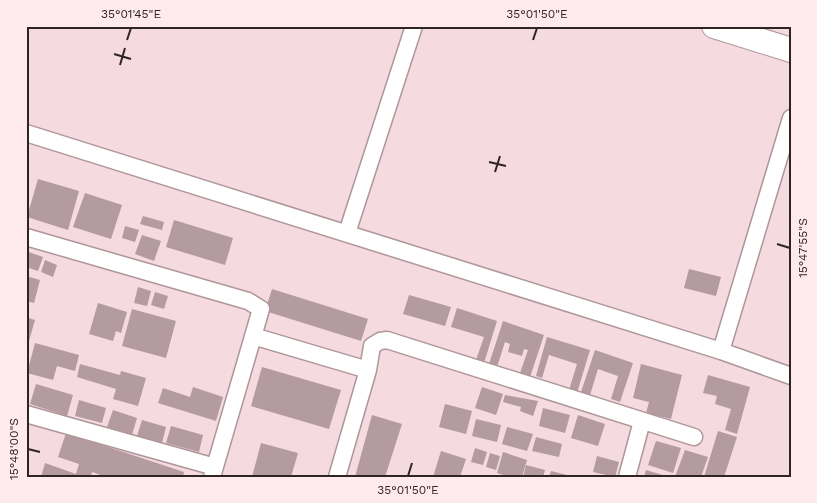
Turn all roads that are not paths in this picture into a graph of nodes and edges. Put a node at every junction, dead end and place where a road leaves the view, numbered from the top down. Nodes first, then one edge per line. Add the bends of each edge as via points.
1 (414, 26) edge
2 (714, 26) edge
3 (791, 50) edge
4 (791, 118) edge
5 (26, 133) edge
6 (347, 233) junction
7 (26, 237) edge
8 (253, 336) junction
9 (721, 351) junction
10 (368, 370) junction
11 (791, 376) edge
12 (26, 414) edge
13 (642, 421) junction
14 (694, 437) dead end
15 (213, 472) edge
16 (337, 477) edge
17 (627, 477) edge

1 - 6 street
2 - 3 main road
4 - 9 street
5 - 6 street
6 - 9 street
7 - 8 street via 248,301 261,309
8 - 10 street
8 - 15 street
9 - 11 street
10 - 13 street via 372,346 387,340
10 - 16 street
12 - 15 street
13 - 14 street
13 - 17 street

